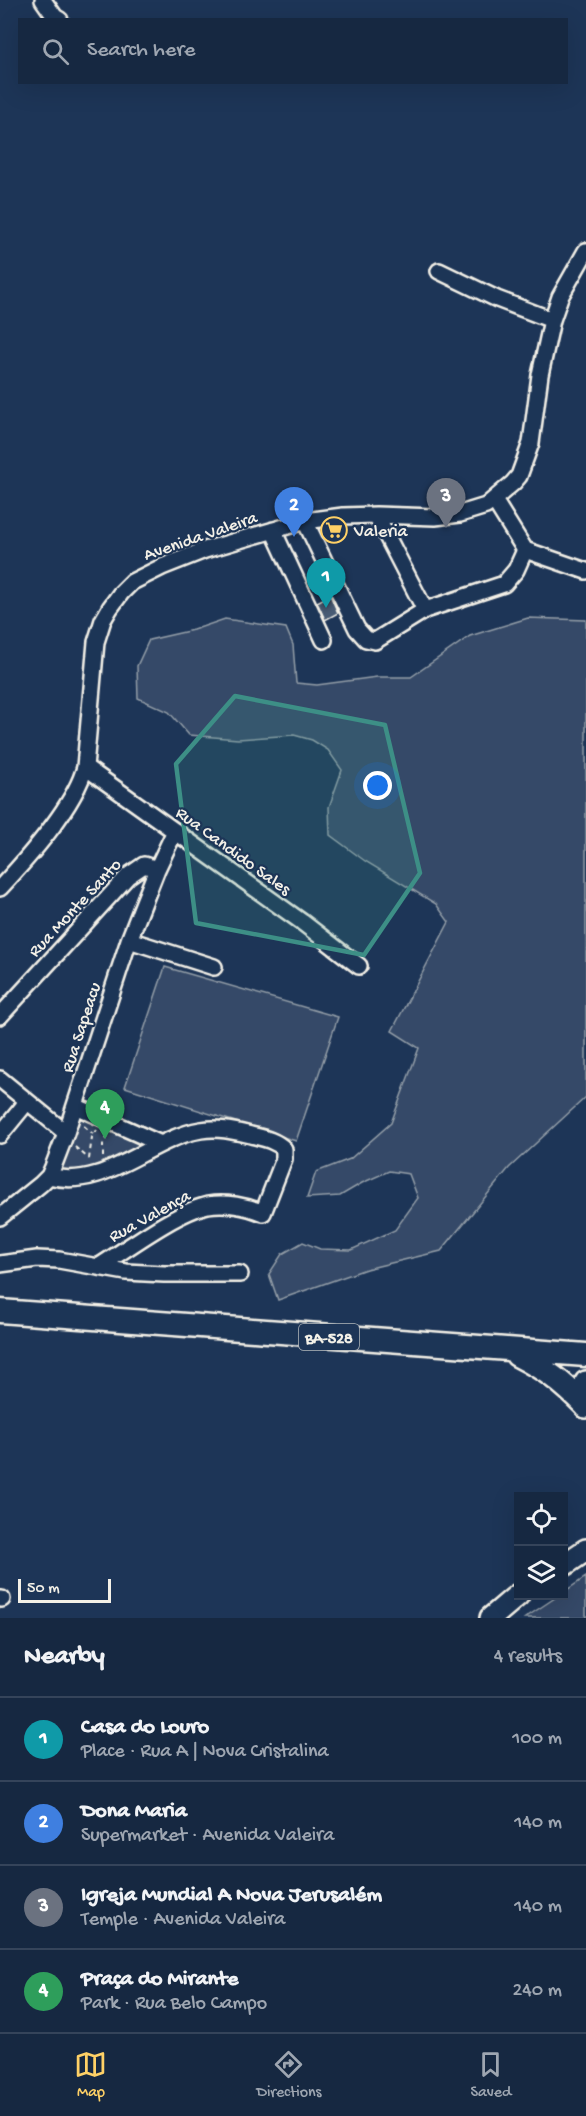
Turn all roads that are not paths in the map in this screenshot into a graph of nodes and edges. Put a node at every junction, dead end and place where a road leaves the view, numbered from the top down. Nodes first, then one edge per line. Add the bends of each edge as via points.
1 (43, 0) edge
2 (57, 18) edge
3 (586, 251) edge
4 (439, 271) dead end
5 (552, 320) junction
6 (494, 500) junction
7 (376, 515) junction
8 (305, 521) junction
9 (273, 530) junction
10 (525, 550) junction
11 (586, 571) edge
12 (425, 610) junction
13 (324, 640) dead end
14 (85, 767) junction
15 (175, 831) junction
16 (157, 868) junction
17 (0, 888) edge
18 (129, 940) junction
19 (359, 966) dead end
20 (214, 967) dead end
21 (0, 1016) edge
22 (0, 1079) edge
23 (27, 1102) junction
24 (75, 1106) junction
25 (0, 1135) edge
26 (66, 1135) junction
27 (161, 1144) junction
28 (49, 1176) junction
29 (0, 1217) edge
30 (0, 1264) edge
31 (98, 1267) junction
32 (240, 1274) dead end
33 (0, 1311) edge
34 (586, 1340) edge
35 (507, 1350) junction
36 (586, 1355) edge
37 (586, 1382) edge
38 (586, 1406) edge
39 (586, 1550) edge
40 (568, 1562) edge
41 (514, 1599) edge
42 (491, 1618) edge

1 - 2 street
3 - 5 street, Avenida Valeira
4 - 5 street
5 - 6 street, Avenida Valeira via 526,461 519,476
6 - 7 street, Avenida Valeira via 460,514
6 - 10 street
7 - 8 street, Avenida Valeira
7 - 12 street
8 - 9 street, Avenida Valeira
8 - 12 street via 357,629 366,639 375,640
9 - 13 street
9 - 14 street, Avenida Valeira via 162,567 132,582 121,593 103,620 96,642
10 - 11 street
10 - 12 street via 511,579 504,584
14 - 15 street, Rua Candido Sales
14 - 17 street, Avenida Valeira via 76,790 46,834
15 - 16 street, Rua Sapeacu
15 - 19 street, Rua Candido Sales
16 - 18 street, Rua Sapeacu
16 - 21 street, Rua Monte Santo via 144,865 128,876
18 - 20 street
18 - 24 street, Rua Sapeacu
22 - 23 street
23 - 25 street
23 - 26 street
24 - 26 street, Rua Sapeacu
24 - 27 street
26 - 28 street, Rua Sapeacu
27 - 28 street via 108,1170 69,1179
27 - 31 street, Rua Valença via 215,1128 268,1139 285,1152 263,1213 243,1207 208,1205 177,1217
28 - 29 street, Rua Sapeacu
30 - 31 street, Rua Valença via 37,1259
31 - 32 street, Rua Valença via 154,1274
33 - 35 main road, BA-528
34 - 35 main road
35 - 36 main road, BA-528
35 - 38 main road via 563,1382
37 - 38 main road
39 - 40 main road
41 - 42 main road

